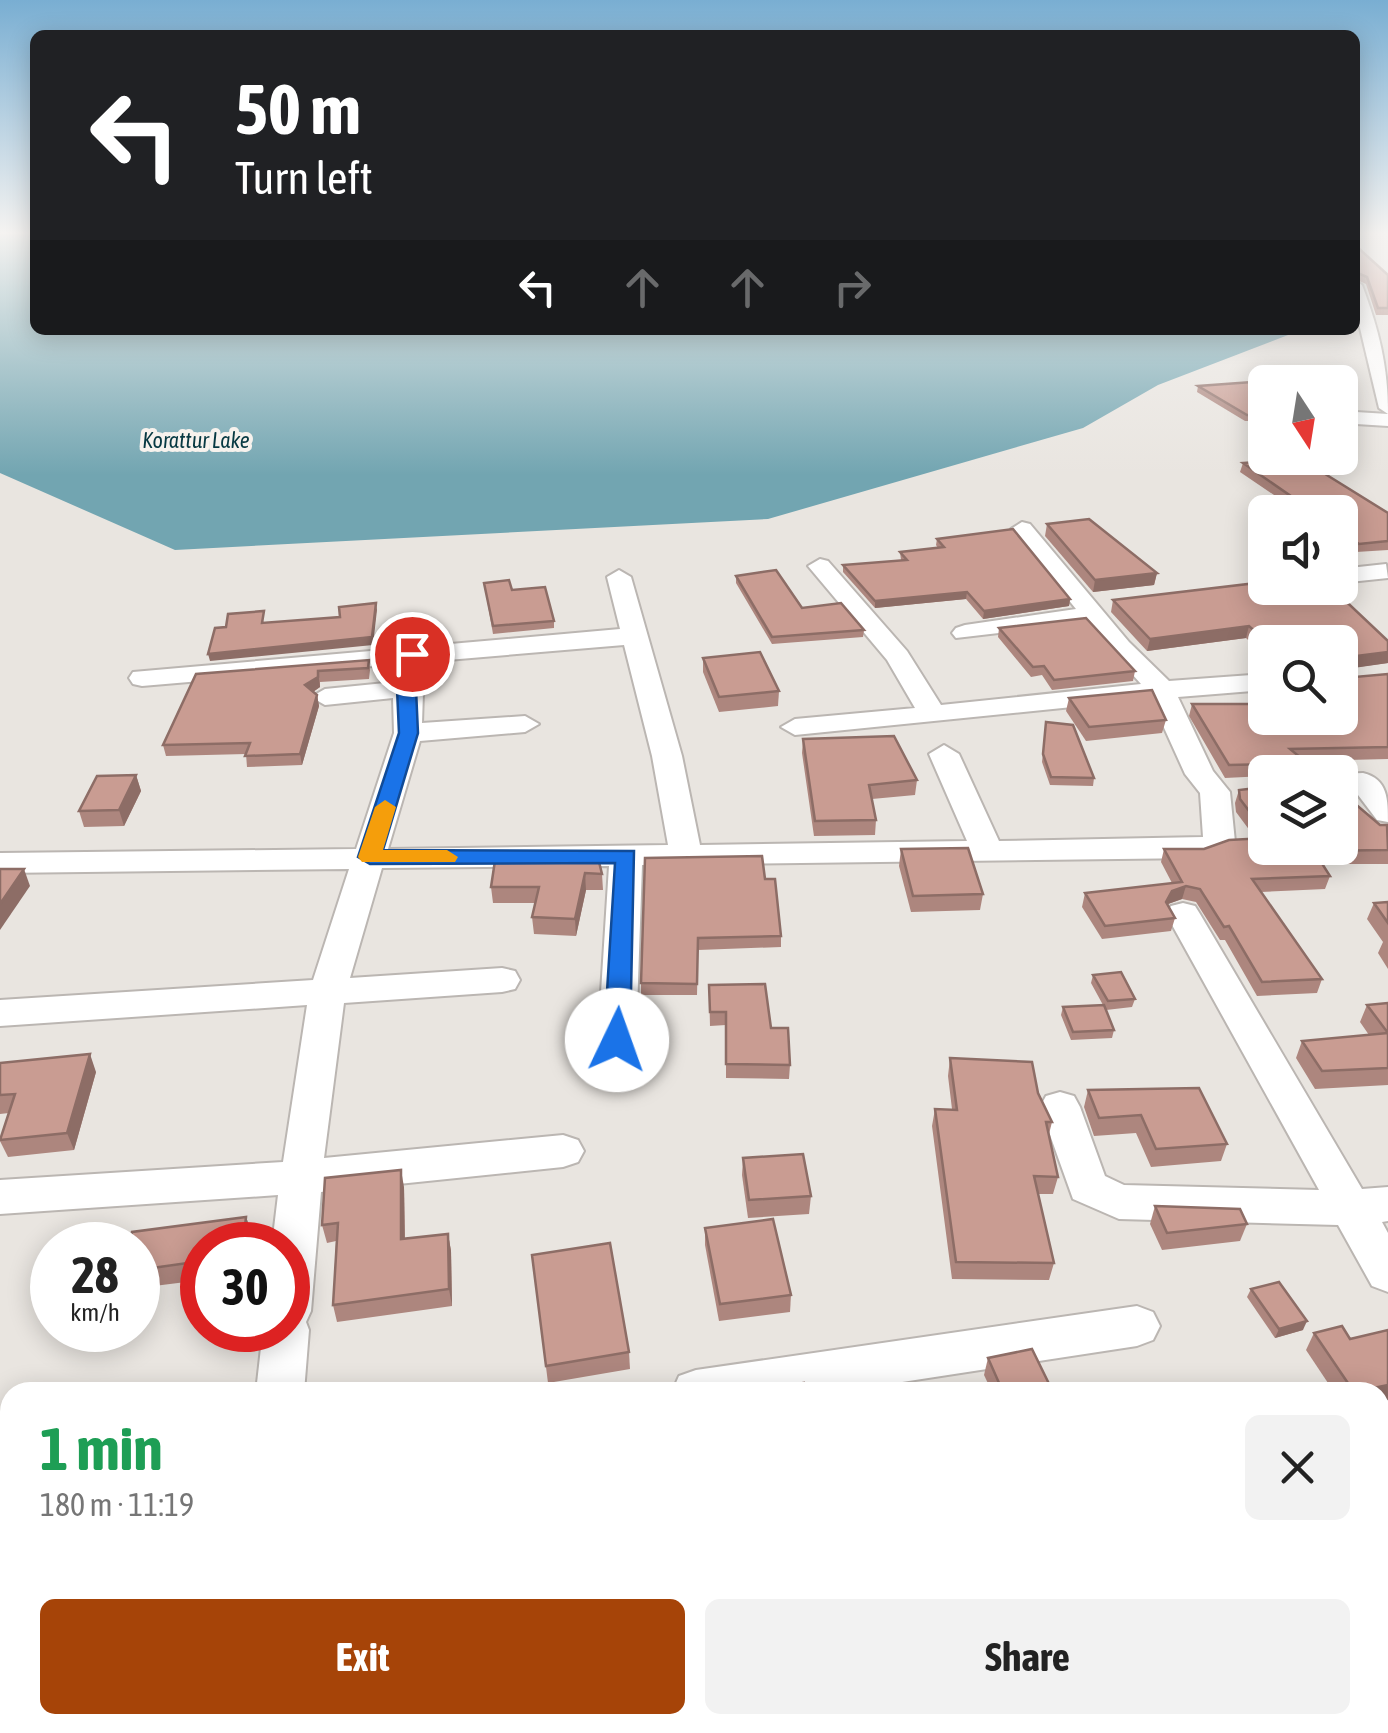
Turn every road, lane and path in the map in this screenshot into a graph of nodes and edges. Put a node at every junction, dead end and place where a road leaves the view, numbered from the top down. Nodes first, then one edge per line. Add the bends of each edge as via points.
1 (1365, 313) edge
2 (1381, 338) edge
3 (1388, 408) edge
4 (1358, 418) edge
5 (1388, 420) edge
6 (1022, 529) dead end
7 (820, 566) dead end
8 (1386, 571) edge
9 (1358, 574) edge
10 (619, 578) dead end
11 (1121, 600) edge
12 (1090, 609) junction
13 (965, 632) dead end
14 (634, 636) junction
15 (412, 654) junction
16 (142, 678) dead end
17 (1248, 683) edge
18 (1161, 688) junction
19 (407, 689) junction
20 (325, 696) dead end
21 (934, 716) junction
22 (525, 724) dead end
23 (794, 727) dead end
24 (408, 733) junction
25 (944, 754) dead end
26 (1358, 782) edge
27 (1248, 790) edge
28 (1216, 792) junction
29 (1388, 813) edge
30 (986, 848) junction
31 (686, 855) junction
32 (626, 856) junction
33 (370, 857) junction
34 (0, 863) edge
35 (1183, 914) dead end
36 (502, 980) dead end
37 (328, 990) junction
38 (0, 1013) edge
39 (617, 1040) dead end
40 (1060, 1107) dead end
41 (563, 1152) dead end
42 (300, 1176) junction
43 (0, 1197) edge
44 (1368, 1206) edge
45 (296, 1222) edge
46 (1388, 1273) edge
47 (1137, 1326) dead end
48 (284, 1352) edge
49 (281, 1382) edge
50 (763, 1382) edge

1 - 2 street
2 - 3 street
4 - 5 street
6 - 12 street
7 - 21 street via 898,657
8 - 9 street
10 - 14 street
11 - 12 street
12 - 13 street
12 - 18 street
14 - 15 street
14 - 31 street
15 - 16 street
15 - 19 street
17 - 18 street
18 - 21 street
18 - 28 street via 1200,774
19 - 20 street
19 - 24 street
21 - 23 street
22 - 24 street
24 - 33 street
25 - 30 street
26 - 29 street
27 - 28 street
28 - 30 street via 1219,842 1200,848
30 - 31 street
31 - 32 street
32 - 33 street
32 - 39 street
33 - 34 street
33 - 37 street
35 - 44 street
36 - 37 street
37 - 38 street
37 - 42 street
40 - 44 street via 1088,1188 1120,1202
41 - 42 street
42 - 43 street
42 - 45 street
44 - 46 street
47 - 50 street
48 - 49 street

